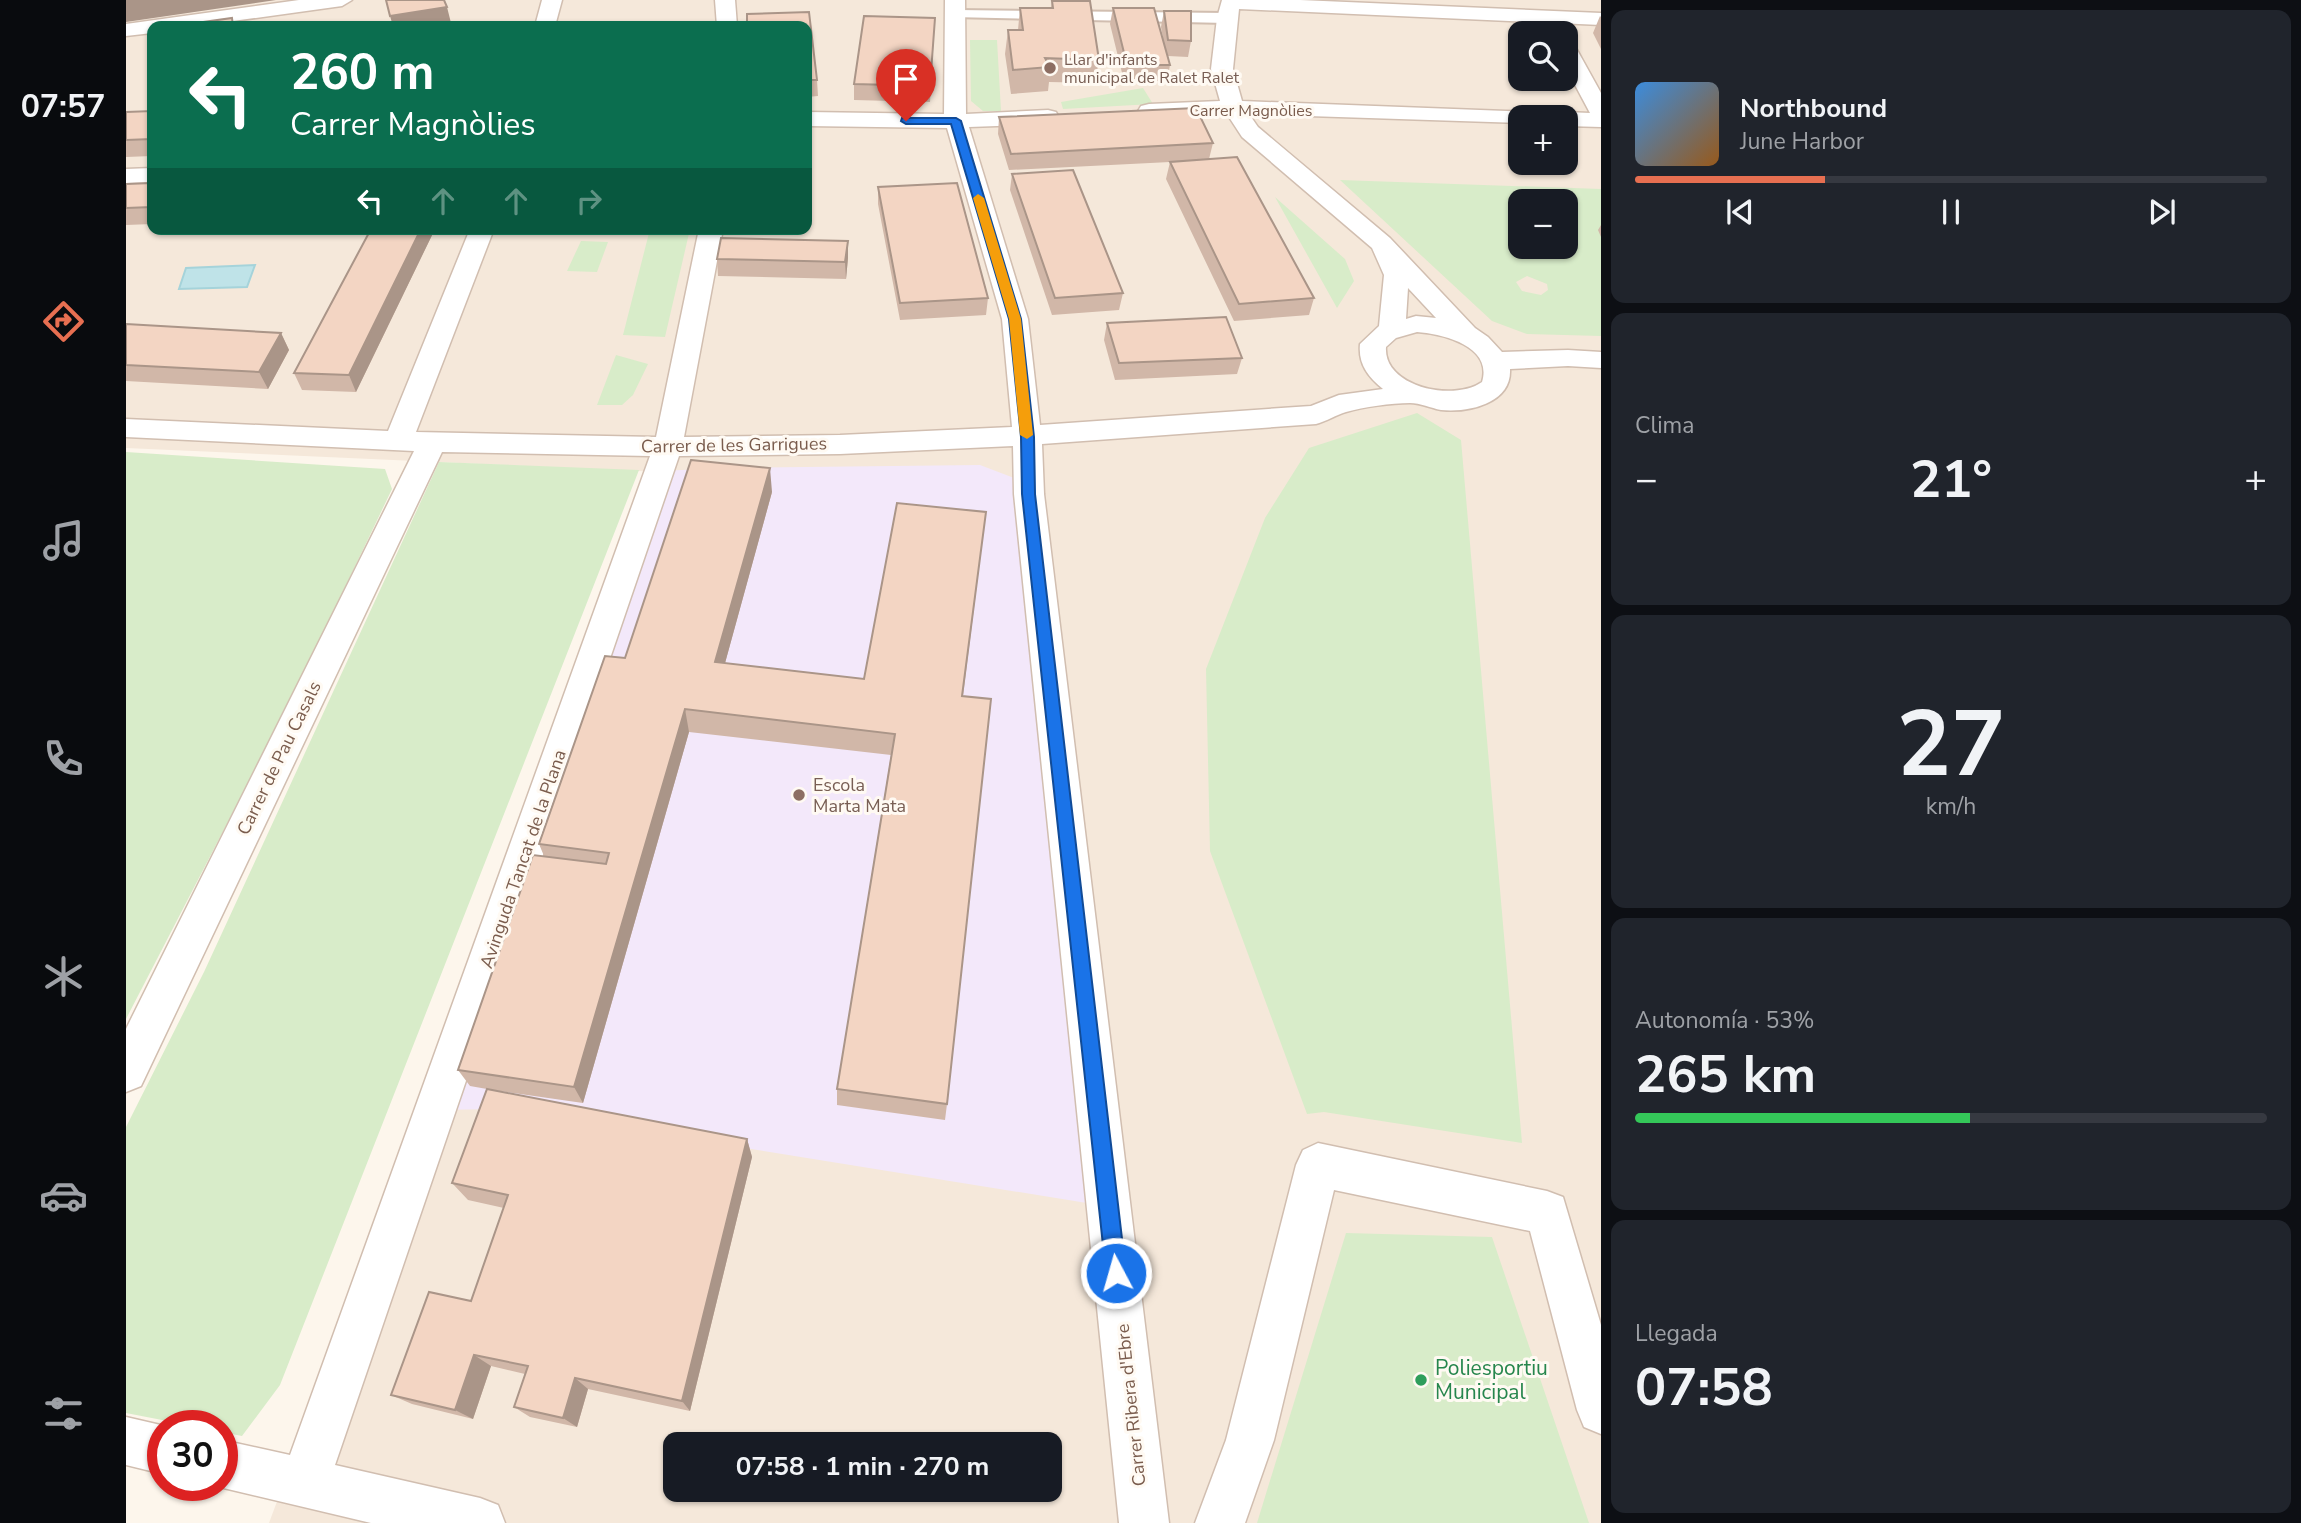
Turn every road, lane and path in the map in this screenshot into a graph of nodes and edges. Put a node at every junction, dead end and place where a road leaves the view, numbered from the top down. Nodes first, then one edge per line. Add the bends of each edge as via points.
1 (342, 0) edge
2 (552, 0) edge
3 (725, 0) edge
4 (956, 7) edge
5 (1230, 7) edge
6 (1550, 16) edge
7 (1601, 19) edge
8 (196, 21) edge
9 (546, 21) edge
10 (727, 21) edge
11 (147, 28) edge
12 (126, 30) edge
13 (1578, 70) edge
14 (1233, 107) junction
15 (1122, 113) edge
16 (1601, 113) edge
17 (1067, 116) edge
18 (1508, 116) edge
19 (812, 119) edge
20 (1578, 119) edge
21 (1601, 120) edge
22 (956, 121) junction
23 (147, 175) edge
24 (126, 176) edge
25 (480, 235) edge
26 (711, 235) edge
27 (1381, 243) junction
28 (1392, 327) junction
29 (1466, 335) junction
30 (1496, 360) junction
31 (1601, 360) edge
32 (1373, 362) junction
33 (1411, 394) junction
34 (1339, 404) junction
35 (126, 428) edge
36 (1027, 437) junction
37 (415, 444) junction
38 (668, 446) junction
39 (126, 1072) edge
40 (1601, 1410) edge
41 (126, 1441) edge
42 (147, 1446) edge
43 (238, 1468) edge
44 (305, 1482) junction
45 (480, 1523) edge
46 (1144, 1523) edge
47 (1220, 1523) edge

1 - 8 street
2 - 9 street
3 - 10 street
4 - 5 street
4 - 22 street, Carrer Ribera d'Ebre
5 - 6 street
5 - 14 street via 1222,69
6 - 7 street
11 - 12 street
13 - 16 street
14 - 15 street, Carrer Magnòlies
14 - 18 street, Carrer Magnòlies
14 - 27 street via 1250,132
17 - 22 street
19 - 22 street
20 - 21 street
22 - 36 street, Carrer Ribera d'Ebre via 1015,319
23 - 24 street
25 - 37 street, Carrer de Pau Casals
26 - 38 street, Avinguda Tancat de la Plana
27 - 28 street via 1396,275
27 - 29 street
28 - 29 street via 1441,326
28 - 32 street via 1378,336 1371,348
29 - 30 street via 1485,346
30 - 31 street
30 - 33 street via 1497,382 1479,397 1447,402
32 - 33 street via 1387,380
32 - 34 street
33 - 34 street, Carrer de les Garrigues
34 - 36 street, Carrer de les Garrigues via 1316,415
35 - 37 street, Carrer de les Garrigues
36 - 38 street, Carrer de les Garrigues
36 - 46 street, Carrer Ribera d'Ebre via 1032,522
37 - 38 street, Carrer de les Garrigues
37 - 39 street, Carrer de Pau Casals
38 - 44 street, Avinguda Tancat de la Plana
40 - 47 street via 1547,1213 1318,1165 1250,1440
41 - 42 street
43 - 44 street
44 - 45 street

